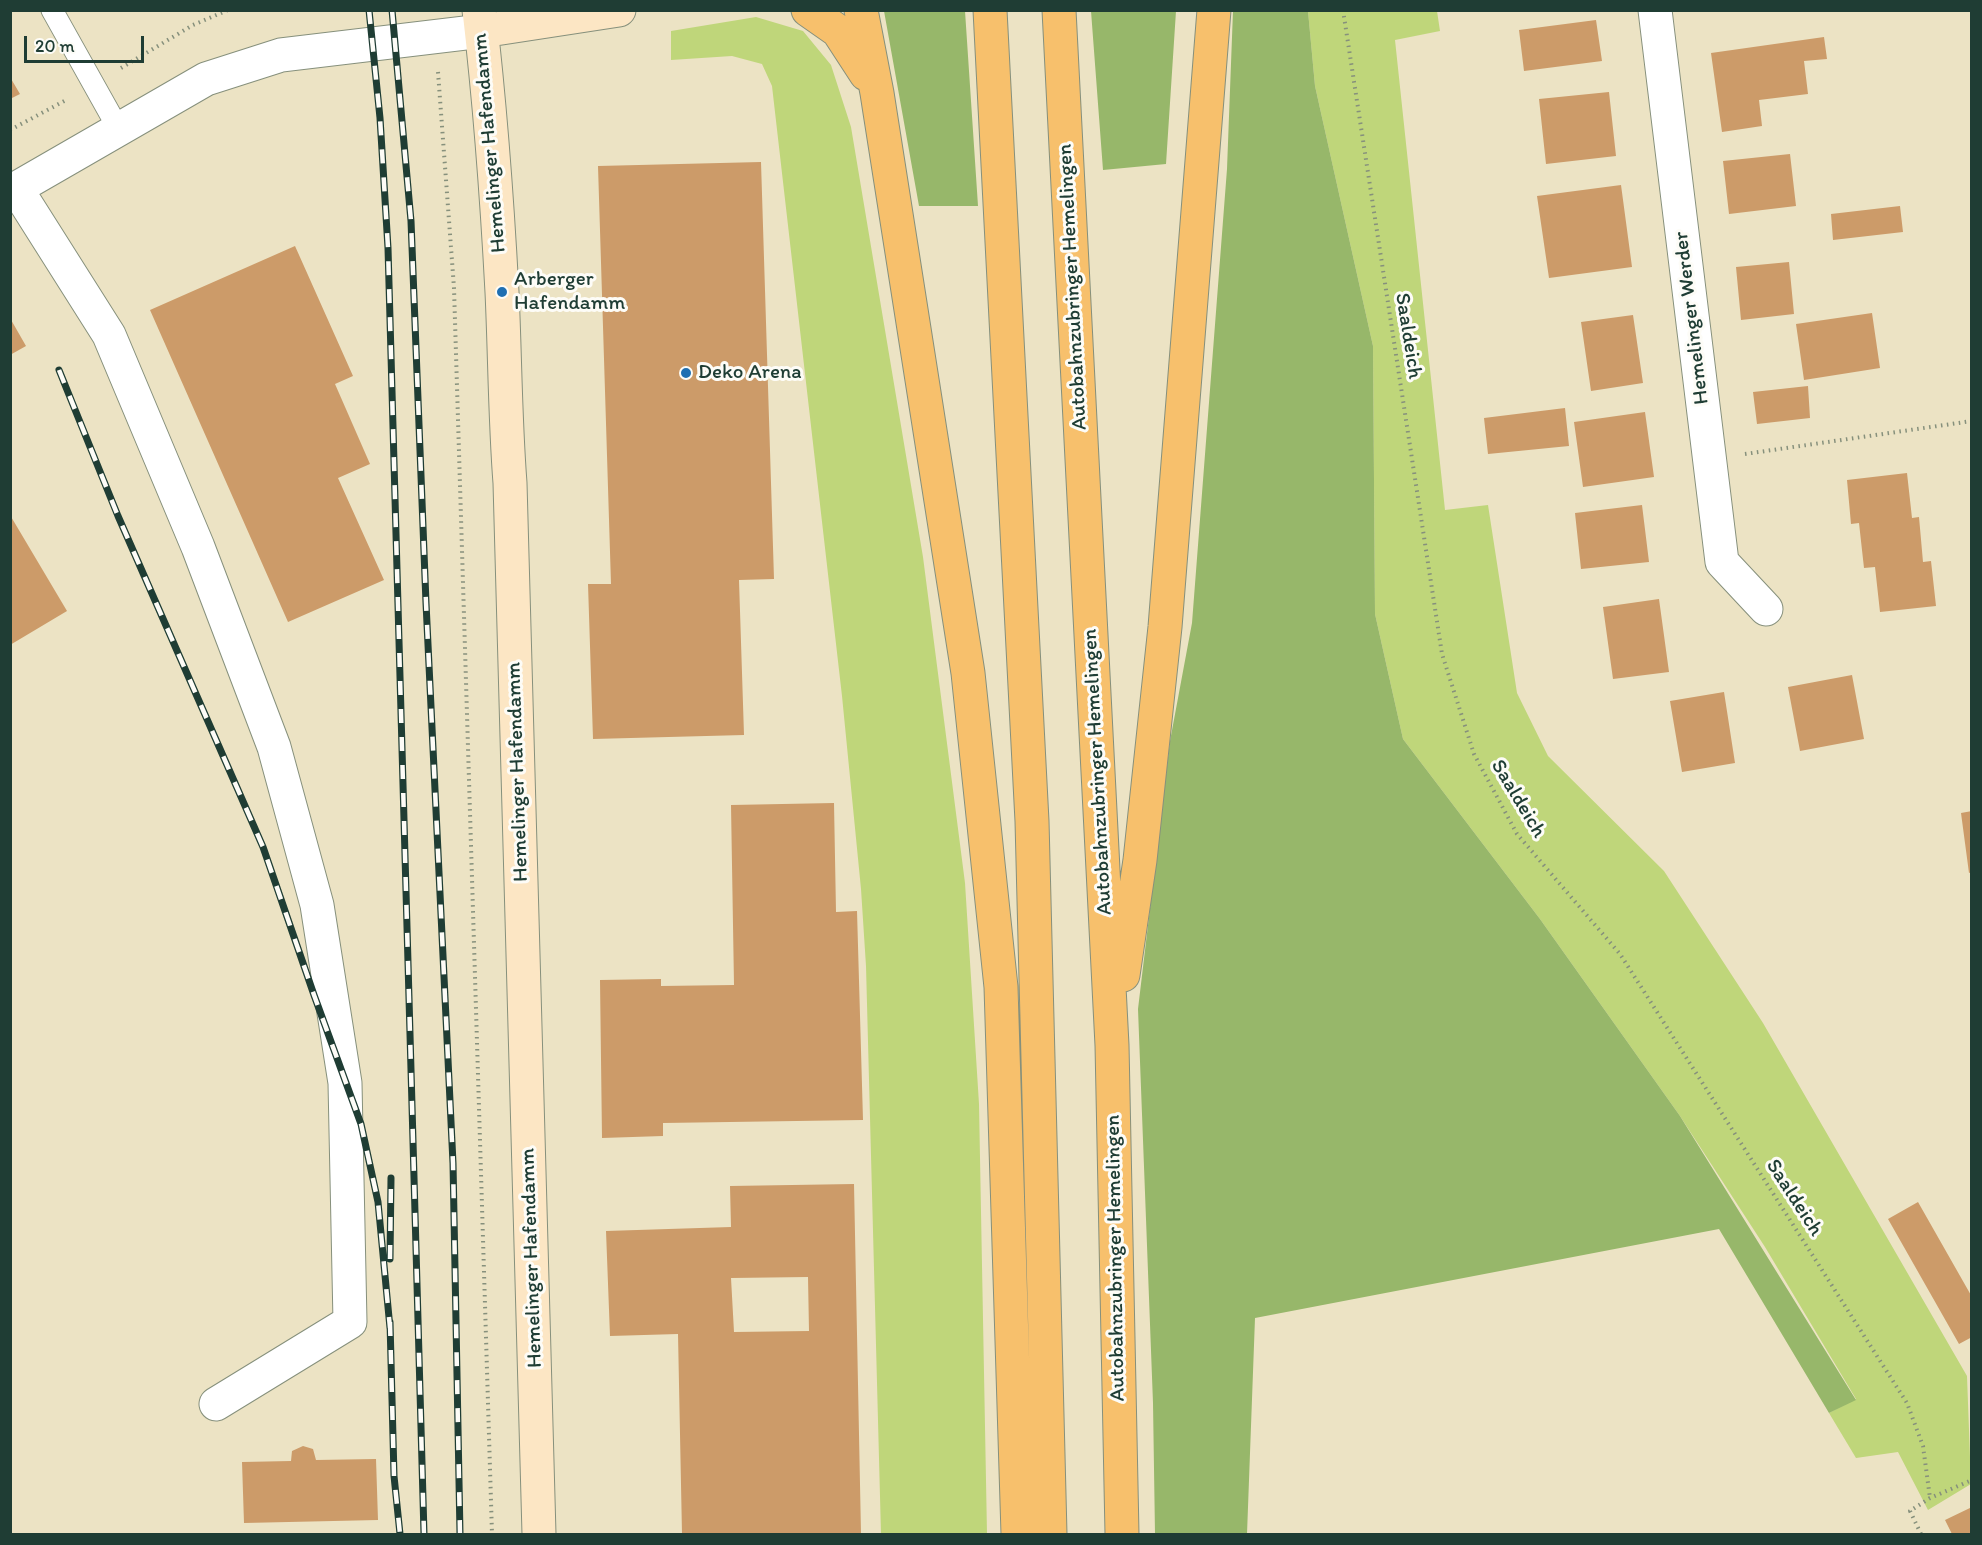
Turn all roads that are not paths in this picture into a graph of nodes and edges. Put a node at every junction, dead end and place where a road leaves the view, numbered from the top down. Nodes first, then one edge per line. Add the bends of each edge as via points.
1 (52, 10) edge
2 (619, 10) edge
3 (808, 10) edge
4 (861, 10) edge
5 (990, 10) edge
6 (1059, 10) edge
7 (1214, 10) edge
8 (1655, 10) edge
9 (480, 21) edge
10 (877, 93) junction
11 (118, 128) junction
12 (13, 190) edge
13 (1766, 609) dead end
14 (1112, 1045) junction
15 (216, 1404) dead end
16 (539, 1534) edge
17 (1018, 1534) edge
18 (1050, 1534) edge
19 (1122, 1534) edge

1 - 11 lane
2 - 9 street
3 - 10 highway via 838,31
4 - 10 highway
5 - 18 highway via 1032,821
6 - 14 highway, Autobahnzubringer Hemelingen
7 - 14 highway via 1165,627 1140,860
8 - 13 street, Hemelinger Werder via 1722,561
9 - 11 street via 435,36 281,55 206,78
9 - 16 street, Hemelinger Hafendamm via 492,144 510,483
10 - 17 highway via 968,674 1002,987
11 - 12 street
12 - 15 street via 109,335 198,547 274,747 317,905 345,1083 350,1322
14 - 19 highway, Autobahnzubringer Hemelingen

